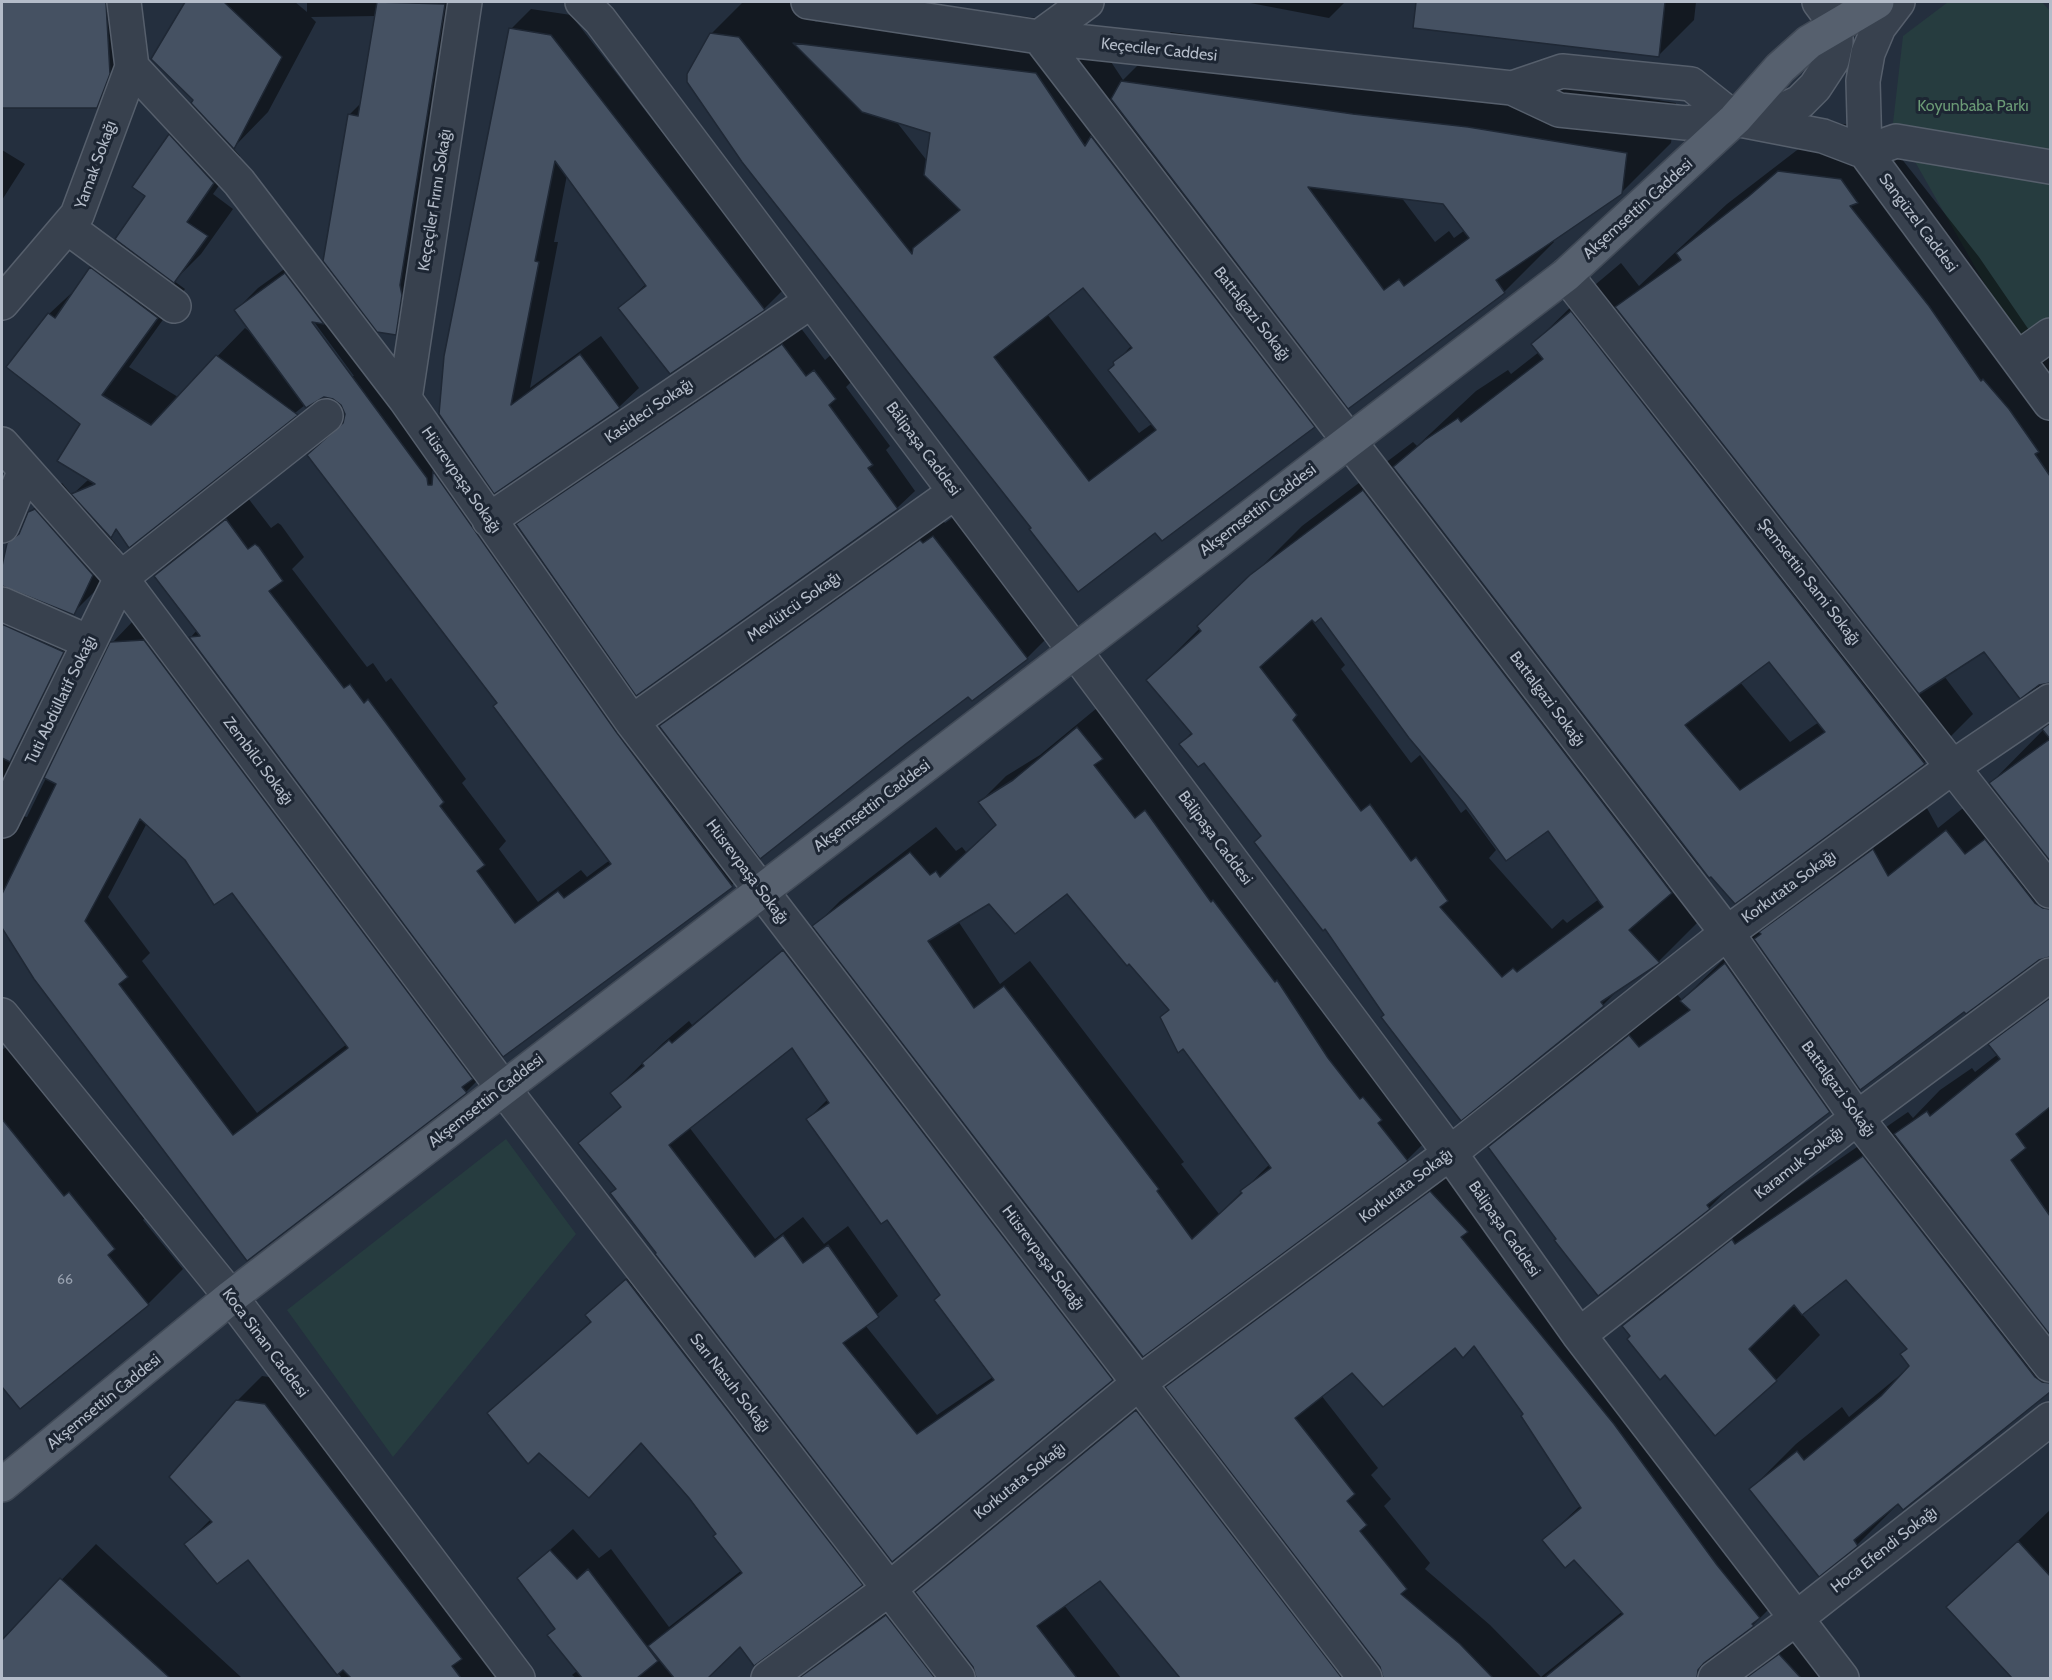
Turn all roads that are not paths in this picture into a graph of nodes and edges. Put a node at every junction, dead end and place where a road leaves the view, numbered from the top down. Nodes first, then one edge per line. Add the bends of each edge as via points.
1 (124, 2) edge
2 (465, 2) edge
3 (582, 2) edge
4 (808, 2) edge
5 (1087, 2) edge
6 (1877, 2) edge
7 (1898, 2) edge
8 (1827, 13) edge
9 (1039, 37) junction
10 (132, 66) junction
11 (1735, 119) junction
12 (1865, 152) junction
13 (2050, 167) edge
14 (67, 227) junction
15 (1566, 275) junction
16 (810, 302) junction
17 (2, 303) edge
18 (174, 306) dead end
19 (2050, 335) edge
20 (2018, 357) junction
21 (405, 399) junction
22 (2050, 403) edge
23 (326, 416) dead end
24 (1349, 440) junction
25 (2, 444) edge
26 (25, 470) junction
27 (955, 492) junction
28 (489, 520) junction
29 (2, 526) edge
30 (121, 578) junction
31 (2, 604) edge
32 (89, 642) junction
33 (1074, 650) junction
34 (2050, 701) edge
35 (632, 722) junction
36 (1954, 766) junction
37 (9, 782) edge
38 (2, 821) edge
39 (761, 890) junction
40 (2050, 891) edge
41 (1726, 933) junction
42 (2050, 975) edge
43 (2, 1015) edge
44 (503, 1088) junction
45 (1857, 1118) junction
46 (1450, 1153) junction
47 (231, 1297) junction
48 (1579, 1335) junction
49 (2050, 1365) edge
50 (1139, 1383) junction
51 (2050, 1419) edge
52 (2, 1485) edge
53 (889, 1589) junction
54 (1798, 1617) junction
55 (518, 1678) edge
56 (768, 1678) edge
57 (958, 1678) edge
58 (1365, 1678) edge
59 (1715, 1678) edge
60 (1842, 1678) edge

1 - 10 street, Yamak Sokağı
2 - 21 street, Keçeçiler Fırını Sokağı
3 - 16 street, Bâlipaşa Caddesi via 600,20
4 - 9 street, Keçeciler Caddesi
5 - 9 street
6 - 8 main road, Akşemsettin Caddesi
7 - 12 street via 1868,53 1863,81
8 - 11 main road, Akşemsettin Caddesi via 1809,42
9 - 11 street, Keçeciler Caddesi via 1512,88 1560,110 1686,123
9 - 24 street, Battalgazi Sokağı
10 - 14 street, Yamak Sokağı via 77,215
10 - 21 street, Hüsrevpaşa Sokağı via 239,182
11 - 12 street via 1823,136
11 - 15 main road, Akşemsettin Caddesi
12 - 13 street via 1896,141
12 - 20 street, Sangüzel Caddesi
14 - 17 street, Yamak Sokağı
14 - 18 street
15 - 24 main road, Akşemsettin Caddesi
15 - 36 street, Şemsettin Sami Sokağı
16 - 27 street, Bâlipaşa Caddesi
16 - 28 street, Kasideci Sokağı
19 - 20 street
20 - 22 street, Sangüzel Caddesi
21 - 28 street, Hüsrevpaşa Sokağı
23 - 30 street
24 - 33 main road, Akşemsettin Caddesi
24 - 41 street, Battalgazi Sokağı
25 - 26 street, Zembilci Sokağı
26 - 29 street
26 - 30 street, Zembilci Sokağı
27 - 33 street, Bâlipaşa Caddesi
27 - 35 street, Mevlütcü Sokağı
28 - 35 street, Hüsrevpaşa Sokağı
30 - 32 street, Tuti Abdüllatif Sokağı
30 - 44 street, Zembilci Sokağı
31 - 32 street
32 - 37 street, Tuti Abdüllatif Sokağı
33 - 39 main road, Akşemsettin Caddesi
33 - 46 street, Bâlipaşa Caddesi
34 - 36 street, Korkutata Sokağı
35 - 39 street, Hüsrevpaşa Sokağı
36 - 40 street, Şemsettin Sami Sokağı
36 - 41 street, Korkutata Sokağı
37 - 38 street, Tuti Abdüllatif Sokağı
39 - 44 main road, Akşemsettin Caddesi
39 - 50 street, Hüsrevpaşa Sokağı
41 - 45 street, Battalgazi Sokağı
41 - 46 street, Korkutata Sokağı
42 - 45 street, Karamuk Sokağı
43 - 47 street, Koca Sinan Caddesi
44 - 47 main road, Akşemsettin Caddesi
44 - 53 street, Sarı Nasuh Sokağı
45 - 48 street, Karamuk Sokağı
45 - 49 street, Battalgazi Sokağı
46 - 48 street, Bâlipaşa Caddesi
46 - 50 street, Korkutata Sokağı
47 - 52 main road, Akşemsettin Caddesi
47 - 55 street, Koca Sinan Caddesi
48 - 54 street, Bâlipaşa Caddesi
50 - 53 street, Korkutata Sokağı
50 - 58 street, Hüsrevpaşa Sokağı
51 - 54 street, Hoca Efendi Sokağı
53 - 56 street, Korkutata Sokağı
53 - 57 street, Sarı Nasuh Sokağı
54 - 59 street, Hoca Efendi Sokağı
54 - 60 street, Bâlipaşa Caddesi

